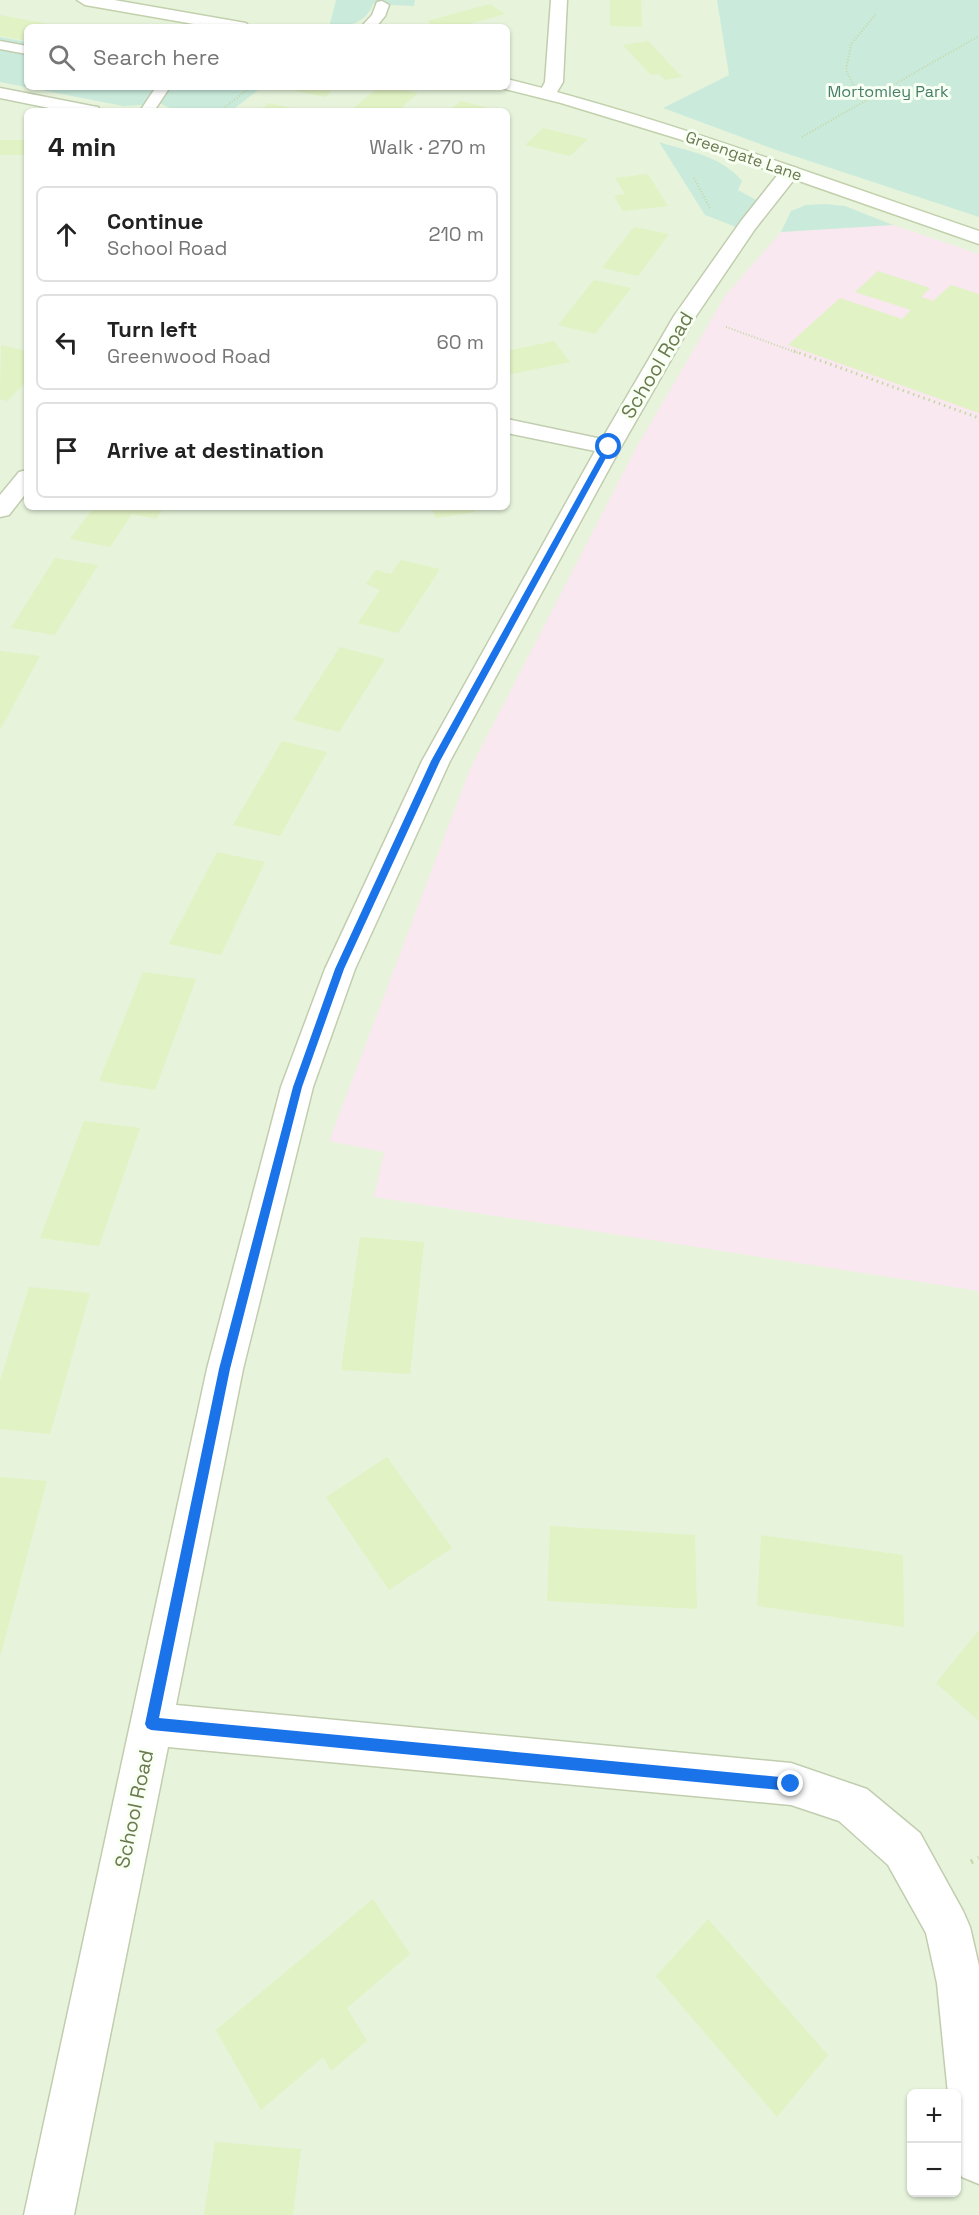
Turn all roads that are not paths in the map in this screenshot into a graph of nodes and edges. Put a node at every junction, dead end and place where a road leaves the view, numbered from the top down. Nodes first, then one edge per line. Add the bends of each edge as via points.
1 (85, 0) edge
2 (559, 0) edge
3 (118, 3) edge
4 (382, 4) dead end
5 (225, 24) edge
6 (371, 24) edge
7 (0, 45) edge
8 (24, 49) edge
9 (510, 85) edge
10 (162, 90) edge
11 (0, 93) edge
12 (548, 93) junction
13 (77, 108) edge
14 (149, 108) edge
15 (776, 167) junction
16 (979, 238) edge
17 (510, 427) edge
18 (609, 447) junction
19 (24, 481) edge
20 (0, 510) edge
21 (151, 1724) junction
22 (979, 2160) edge
23 (49, 2215) edge

1 - 3 street
2 - 12 street via 554,82
3 - 5 street
4 - 6 lane
7 - 8 lane
9 - 12 street, Greengate Lane
10 - 14 lane
11 - 13 street
12 - 15 street, Greengate Lane
15 - 16 street, Greengate Lane
15 - 18 street, School Road via 748,225 685,316
17 - 18 street
18 - 21 street, School Road via 436,761 340,969 297,1087 225,1369
19 - 20 street
21 - 22 street via 791,1784 852,1804 904,1849 947,1927 960,1983
21 - 23 street, School Road

